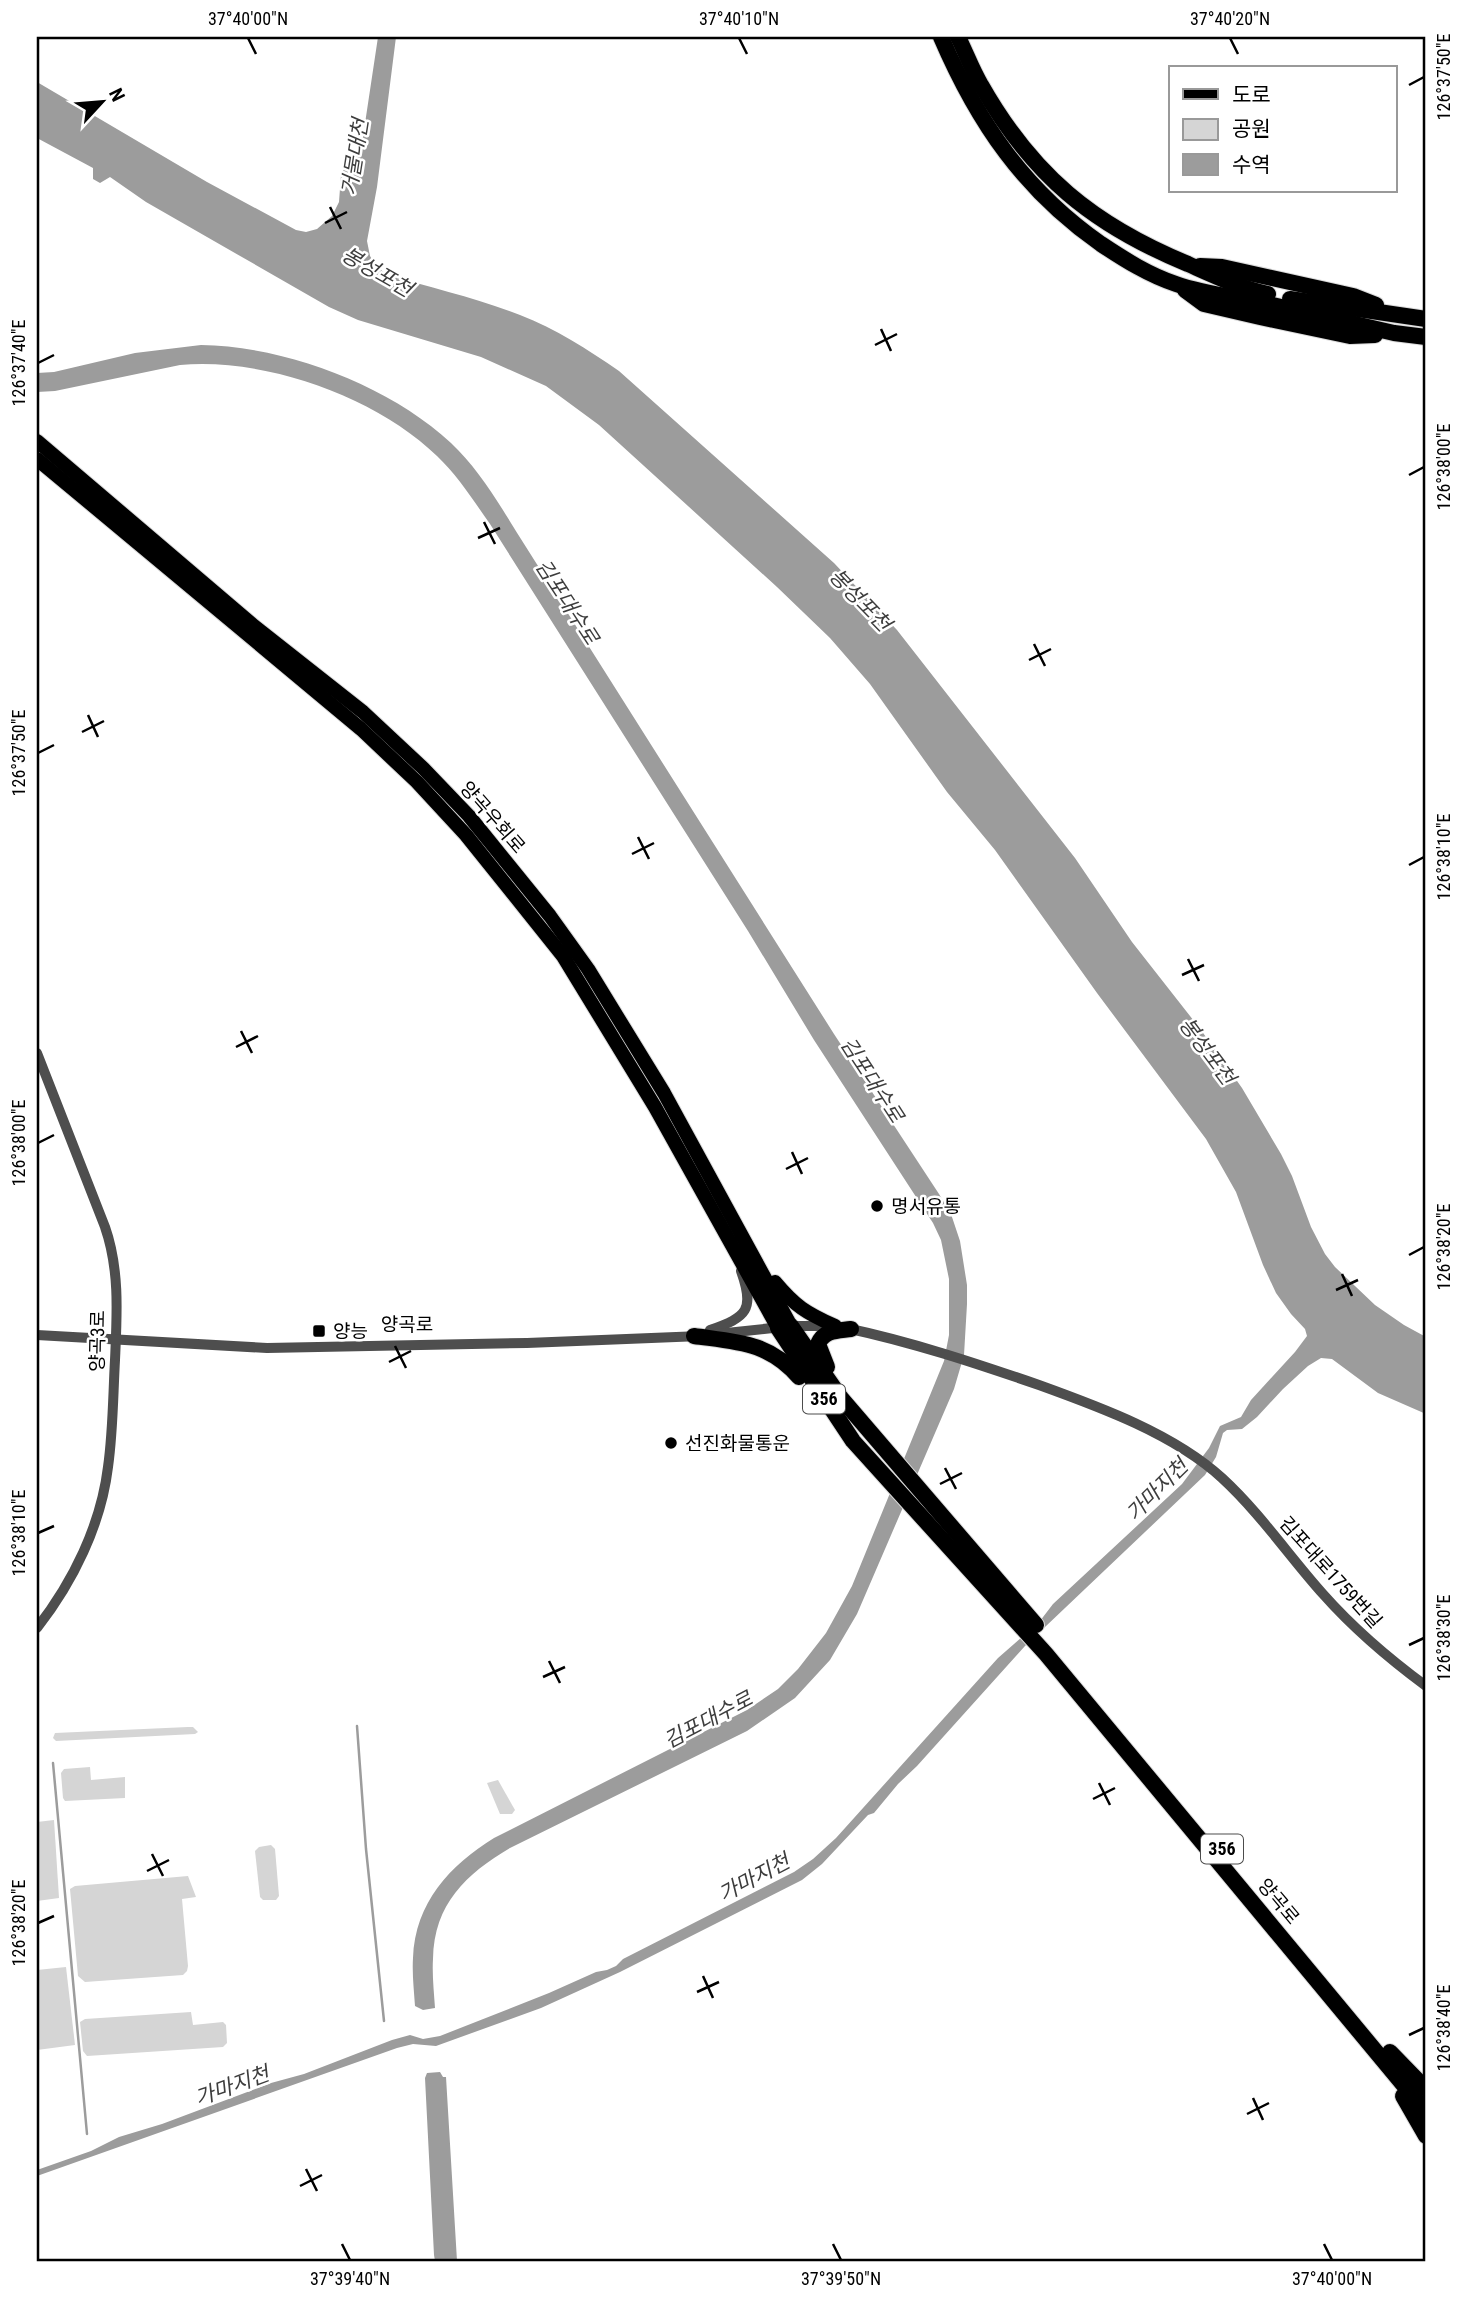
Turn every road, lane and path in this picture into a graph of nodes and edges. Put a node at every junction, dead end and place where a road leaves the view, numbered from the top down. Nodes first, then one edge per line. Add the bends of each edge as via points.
1 (941, 37) edge
2 (958, 37) edge
3 (1426, 319) edge
4 (1426, 338) edge
5 (37, 441) edge
6 (37, 459) edge
7 (37, 1053) edge
8 (730, 1243) junction
9 (758, 1263) junction
10 (785, 1327) junction
11 (843, 1327) junction
12 (37, 1335) edge
13 (694, 1336) junction
14 (116, 1340) junction
15 (841, 1398) junction
16 (852, 1441) junction
17 (1020, 1616) junction
18 (37, 1628) edge
19 (1426, 1686) edge
20 (1386, 2054) junction
21 (1426, 2089) edge
22 (1426, 2095) edge
23 (1426, 2112) edge
24 (1426, 2136) edge

1 - 4 highway via 998,141 1037,191 1119,256 1177,285
2 - 3 highway via 1010,132 1050,179 1112,226 1240,287 1311,303
5 - 9 main road, 양곡우회로 via 254,626 363,712 469,816 588,969 664,1093
6 - 8 main road, 양곡우회로 via 362,729 466,835 563,956 655,1107
7 - 14 street, 양곡3로 via 110,1241 116,1277
8 - 10 main road, 양곡우회로
8 - 13 street via 748,1292 747,1307 727,1325
9 - 10 main road, 양곡우회로
9 - 11 main road via 807,1314
10 - 11 street
10 - 13 street, 양곡로
10 - 15 highway, 356
10 - 16 highway, 356
11 - 15 highway via 827,1332 818,1345
11 - 19 street, 김포대로1759번길 via 939,1352 1095,1406 1191,1454 1247,1504 1349,1623
12 - 14 street, 양곡로
13 - 14 street, 양곡로 via 267,1348
13 - 16 highway via 773,1352
14 - 18 street, 양곡3로 via 108,1468 100,1507 74,1570
15 - 17 highway, 356 via 924,1493
16 - 17 highway, 356
17 - 20 highway, 양곡로 / 356
20 - 21 highway
20 - 22 highway, 양곡로 / 356
20 - 23 highway, 양곡로 / 356
20 - 24 highway

